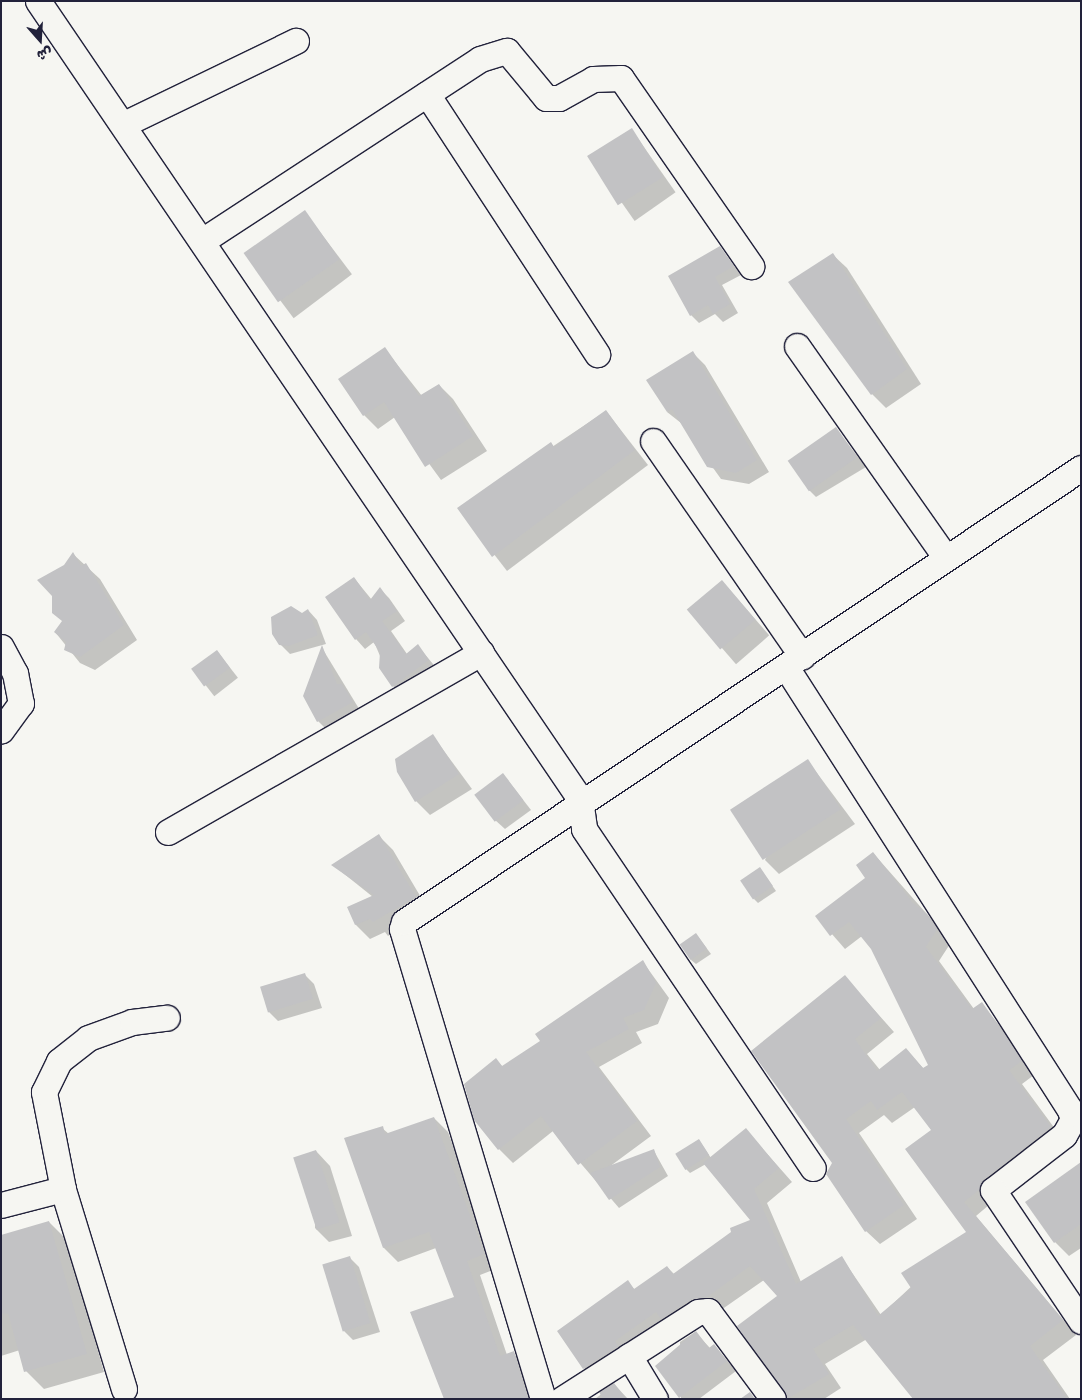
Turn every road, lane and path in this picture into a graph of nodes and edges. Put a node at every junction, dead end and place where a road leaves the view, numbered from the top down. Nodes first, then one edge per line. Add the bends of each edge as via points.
1 (38, 1) edge
2 (296, 41) dead end
3 (427, 94) junction
4 (124, 124) junction
5 (202, 241) junction
6 (751, 266) dead end
7 (797, 346) dead end
8 (597, 354) dead end
9 (653, 441) dead end
10 (1081, 468) edge
11 (946, 558) junction
12 (1, 647) edge
13 (481, 653) junction
14 (794, 662) junction
15 (1, 731) edge
16 (580, 800) junction
17 (168, 832) dead end
18 (167, 1018) dead end
19 (813, 1168) dead end
20 (62, 1189) junction
21 (1, 1205) edge
22 (1081, 1321) edge
23 (629, 1356) junction
24 (124, 1389) dead end
25 (543, 1399) edge
26 (562, 1399) edge
27 (655, 1399) edge
28 (774, 1399) edge

1 - 4 street
2 - 4 street
3 - 5 street
3 - 6 street via 495,52 507,51 546,98 559,98 593,79 621,78
3 - 8 street
4 - 5 street
5 - 13 street
7 - 11 street
9 - 14 street
10 - 11 street
11 - 14 street
12 - 15 street via 15,673 21,703
13 - 16 street
13 - 17 street
14 - 16 street
14 - 22 street via 1070,1110 1073,1119 1064,1135 992,1190
16 - 19 street via 584,829
16 - 25 street via 410,915 402,929
18 - 20 street via 132,1022 88,1038 59,1061 48,1077 46,1110
20 - 21 street
20 - 24 street
23 - 26 street
23 - 27 street
23 - 28 street via 698,1312 708,1312

